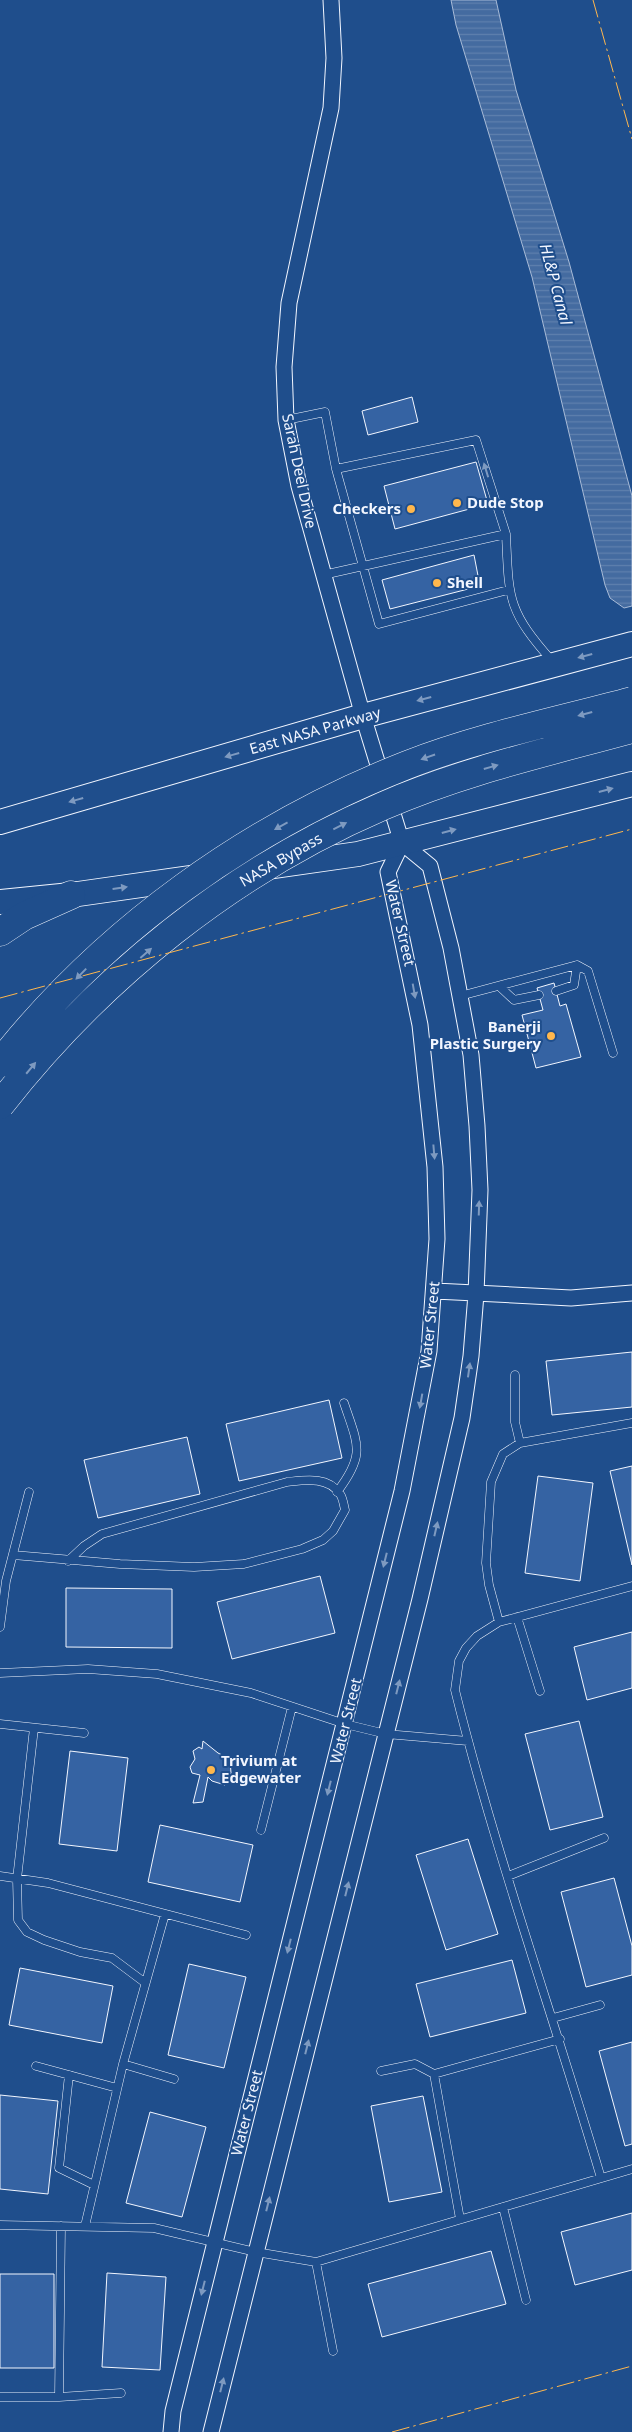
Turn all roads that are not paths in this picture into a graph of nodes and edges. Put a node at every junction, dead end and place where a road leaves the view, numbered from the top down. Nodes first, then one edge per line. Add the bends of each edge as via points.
1 (331, 0) edge
2 (286, 420) junction
3 (336, 469) junction
4 (506, 534) junction
5 (363, 566) junction
6 (323, 575) junction
7 (508, 590) junction
8 (632, 644) edge
9 (555, 664) junction
10 (632, 701) edge
11 (363, 716) junction
12 (632, 729) edge
13 (632, 784) edge
14 (0, 822) edge
15 (402, 843) junction
16 (71, 895) junction
17 (0, 902) edge
18 (0, 932) edge
19 (577, 965) junction
20 (499, 986) junction
21 (556, 991) dead end
22 (539, 995) dead end
23 (460, 996) junction
24 (613, 1053) dead end
25 (0, 1063) edge
26 (0, 1106) edge
27 (435, 1291) junction
28 (632, 1293) edge
29 (476, 1294) junction
30 (515, 1375) dead end
31 (344, 1403) dead end
32 (632, 1423) edge
33 (520, 1443) junction
34 (30, 1492) dead end
35 (337, 1492) junction
36 (12, 1555) junction
37 (68, 1561) junction
38 (632, 1586) edge
39 (517, 1617) junction
40 (499, 1622) junction
41 (0, 1628) edge
42 (0, 1673) edge
43 (540, 1691) dead end
44 (292, 1707) junction
45 (0, 1724) edge
46 (345, 1724) junction
47 (34, 1728) junction
48 (84, 1733) dead end
49 (386, 1734) junction
50 (468, 1741) junction
51 (261, 1830) dead end
52 (604, 1838) dead end
53 (0, 1876) edge
54 (508, 1876) junction
55 (17, 1879) junction
56 (165, 1914) junction
57 (246, 1935) dead end
58 (144, 1982) junction
59 (600, 2005) dead end
60 (553, 2018) junction
61 (560, 2039) junction
62 (122, 2064) junction
63 (36, 2066) dead end
64 (381, 2071) dead end
65 (434, 2074) junction
66 (69, 2075) junction
67 (174, 2079) dead end
68 (118, 2088) junction
69 (632, 2169) edge
70 (601, 2178) junction
71 (94, 2185) junction
72 (503, 2206) junction
73 (460, 2219) junction
74 (0, 2225) edge
75 (61, 2226) junction
76 (84, 2226) junction
77 (214, 2241) junction
78 (256, 2252) junction
79 (316, 2262) junction
80 (526, 2300) dead end
81 (333, 2351) dead end
82 (121, 2393) dead end
83 (0, 2397) edge
84 (59, 2397) junction
85 (171, 2432) edge
86 (211, 2432) edge

1 - 2 street, Sarah Deel Drive via 334,58 331,108 289,303 284,367
2 - 3 lane via 325,412
2 - 6 street, Sarah Deel Drive via 299,486
4 -> 3 lane via 476,440
3 - 5 lane
4 - 5 lane
4 - 7 lane
5 - 6 lane
5 - 7 lane via 380,624
6 - 11 street, Sarah Deel Drive
7 - 9 lane via 515,612 527,632
8 -> 9 main road, East NASA Parkway
9 -> 11 main road, East NASA Parkway
10 -> 25 highway, NASA Bypass, bridge via 462,746 408,765 332,798 263,836 179,890 123,935 60,996
11 -> 14 main road, East NASA Parkway
11 - 15 street, Sarah Deel Drive
26 -> 12 highway, NASA Bypass, bridge via 56,1039 130,967 201,910 289,853 383,805 448,781
15 -> 13 main road
16 -> 15 main road via 358,854
15 - 23 street via 430,866
15 -> 27 street, Water Street via 388,872 413,983 428,1086 437,1202
16 - 17 main road
16 - 18 highway via 24,916
19 - 20 lane
19 - 21 lane via 574,985
19 - 24 lane via 588,971
20 - 22 lane via 514,1000
20 - 23 lane
29 -> 23 street via 480,1190 478,1126 471,1055
27 - 29 street
27 -> 46 street, Water Street via 430,1351 410,1458
28 - 29 street via 571,1298
49 -> 29 street via 462,1418
30 - 33 lane via 515,1422
31 - 35 lane via 358,1445 353,1468
32 - 33 lane
33 - 40 lane via 503,1454 491,1482 486,1563 488,1585
34 - 36 lane
35 - 37 lane via 325,1483 313,1480 287,1482 102,1534
35 - 37 lane via 345,1510 333,1531 323,1540 252,1562 194,1567
36 - 37 lane
36 - 41 lane
38 - 39 lane
39 - 40 lane
39 - 43 lane
40 - 50 lane via 477,1636 459,1661 455,1690
42 - 44 lane via 88,1669 157,1674 251,1693
44 - 46 lane
44 - 51 lane
45 - 47 lane
46 - 49 lane
46 -> 77 street, Water Street
47 - 48 lane
47 - 55 lane
49 - 50 lane
78 -> 49 street
50 - 54 lane
52 - 54 lane
53 - 55 lane
54 - 60 lane
55 - 56 lane via 48,1883
55 - 58 lane via 18,1920 26,1932 80,1952 112,1958
56 - 57 lane
56 - 58 lane
58 - 62 lane
59 - 60 lane
60 - 61 lane
61 - 65 lane
61 - 70 lane
62 - 67 lane
62 - 68 lane
63 - 66 lane
64 - 65 lane via 415,2064
65 - 73 lane
66 - 68 lane
66 - 71 lane via 60,2168
68 - 71 lane
69 - 70 lane
70 - 72 lane
71 - 76 lane
72 - 73 lane
72 - 80 lane
73 - 79 lane
74 - 75 lane
75 - 76 lane
75 - 84 lane
76 - 77 lane via 154,2228
77 - 78 lane
77 -> 85 street, Water Street via 173,2411
78 - 79 lane
86 -> 78 street
79 - 81 lane
82 - 84 lane
83 - 84 lane

